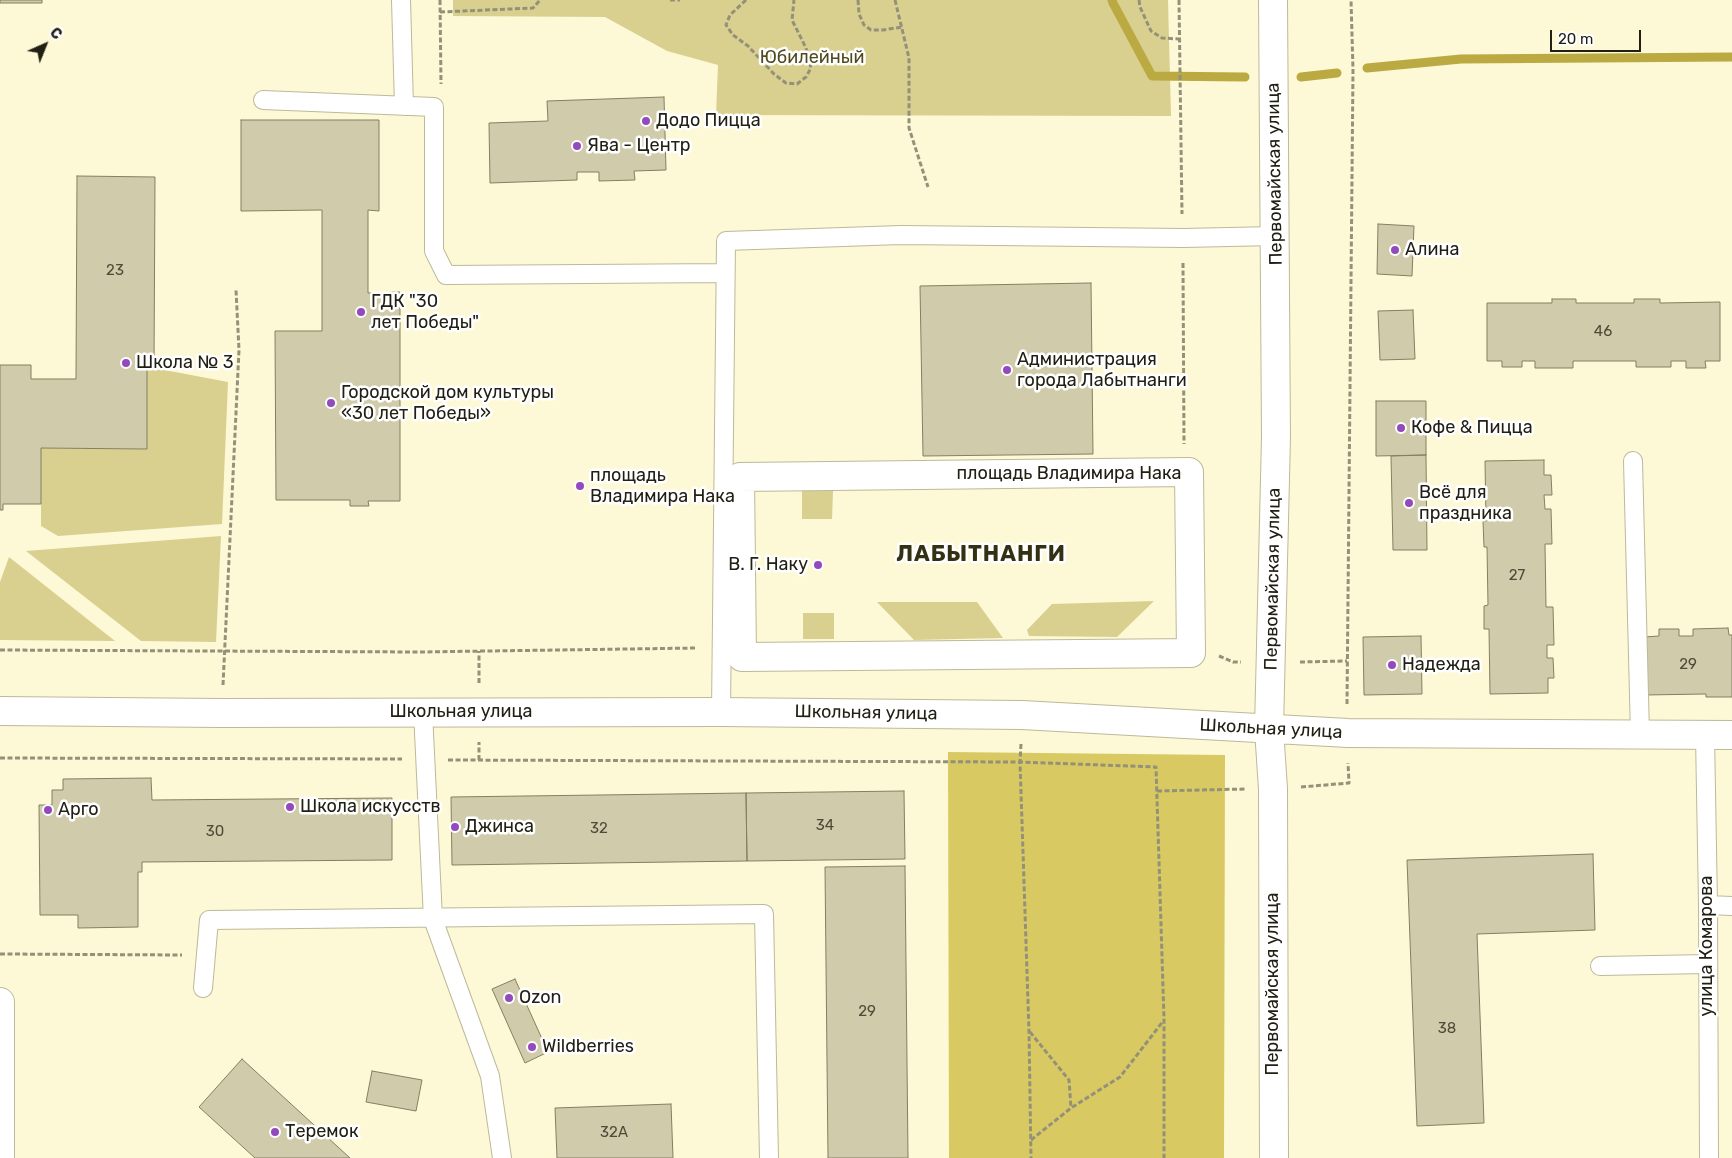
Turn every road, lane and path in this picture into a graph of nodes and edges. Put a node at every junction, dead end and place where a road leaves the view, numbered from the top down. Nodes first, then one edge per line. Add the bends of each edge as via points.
1 (401, 0) edge
2 (440, 0) edge
3 (540, 0) edge
4 (670, 0) edge
5 (680, 0) edge
6 (746, 0) edge
7 (794, 0) edge
8 (858, 0) edge
9 (896, 0) edge
10 (1139, 0) edge
11 (1179, 0) edge
12 (1273, 0) edge
13 (1351, 0) edge
14 (440, 12) junction
15 (902, 27) junction
16 (1180, 39) junction
17 (263, 100) dead end
18 (1180, 105) dead end
19 (404, 106) junction
20 (434, 107) junction
21 (928, 187) dead end
22 (1276, 236) junction
23 (725, 273) junction
24 (236, 290) dead end
25 (1183, 355) dead end
26 (1184, 423) dead end
27 (1633, 461) dead end
28 (0, 650) edge
29 (224, 651) junction
30 (258, 651) dead end
31 (742, 657) joint
32 (0, 711) edge
33 (423, 712) junction
34 (721, 712) junction
35 (222, 713) junction
36 (1269, 729) junction
37 (1348, 733) junction
38 (1640, 734) junction
39 (1705, 735) junction
40 (1732, 735) edge
41 (0, 758) edge
42 (425, 760) junction
43 (1020, 762) junction
44 (1708, 905) junction
45 (1732, 906) edge
46 (434, 919) junction
47 (0, 954) edge
48 (205, 955) junction
49 (1707, 964) junction
50 (1600, 966) dead end
51 (203, 988) dead end
52 (0, 1002) edge
53 (1164, 1019) junction
54 (1029, 1032) junction
55 (1072, 1108) junction
56 (1031, 1141) junction
57 (0, 1158) edge
58 (502, 1158) edge
59 (769, 1158) edge
60 (1031, 1158) edge
61 (1164, 1158) edge
62 (1274, 1158) edge
63 (1709, 1158) edge

1 - 19 lane
2 - 14 path
3 - 14 path via 533,8
4 - 5 path
6 - 7 path via 730,15 726,25 774,74 786,83 797,84 811,68 806,48 792,20
8 - 15 path via 859,14 864,25 871,30
9 - 15 path
10 - 16 path via 1150,31 1162,38
11 - 16 path
12 - 22 street, Первомайская улица
13 - 37 path
14 - 20 path via 441,87
15 - 21 path via 909,58 909,128
16 - 18 path
17 - 19 lane
19 - 20 lane
20 - 23 lane via 434,251 446,275
22 - 23 lane via 901,235 726,241
22 - 36 street, Первомайская улица via 1276,437
23 - 34 lane
24 - 29 path via 238,350
25 - 26 path
27 - 38 lane
28 - 29 path
29 - 30 path
29 - 35 path
31 - 31 street, площадь Владимира Нака via 1192,653 1189,472 740,477
32 - 35 street, Школьная улица
33 - 34 street, Школьная улица
33 - 35 street, Школьная улица
33 - 42 lane
34 - 36 street, Школьная улица via 1022,715
36 - 37 street, Школьная улица
36 - 62 street, Первомайская улица via 1273,789
37 - 38 street, Школьная улица
38 - 39 street, Школьная улица
39 - 40 street, Школьная улица
39 - 44 lane, улица Комарова
41 - 42 path
42 - 43 path
42 - 46 lane
43 - 53 path via 1156,767
43 - 54 path
44 - 45 lane
44 - 49 lane, улица Комарова
46 - 48 lane via 209,920
46 - 58 lane via 490,1076
46 - 59 lane via 764,914
47 - 48 path
48 - 51 lane
49 - 50 lane
49 - 63 lane, улица Комарова
52 - 57 street
53 - 55 path via 1120,1077
53 - 61 path
54 - 55 path via 1069,1080
54 - 56 path
55 - 56 path
56 - 60 path

